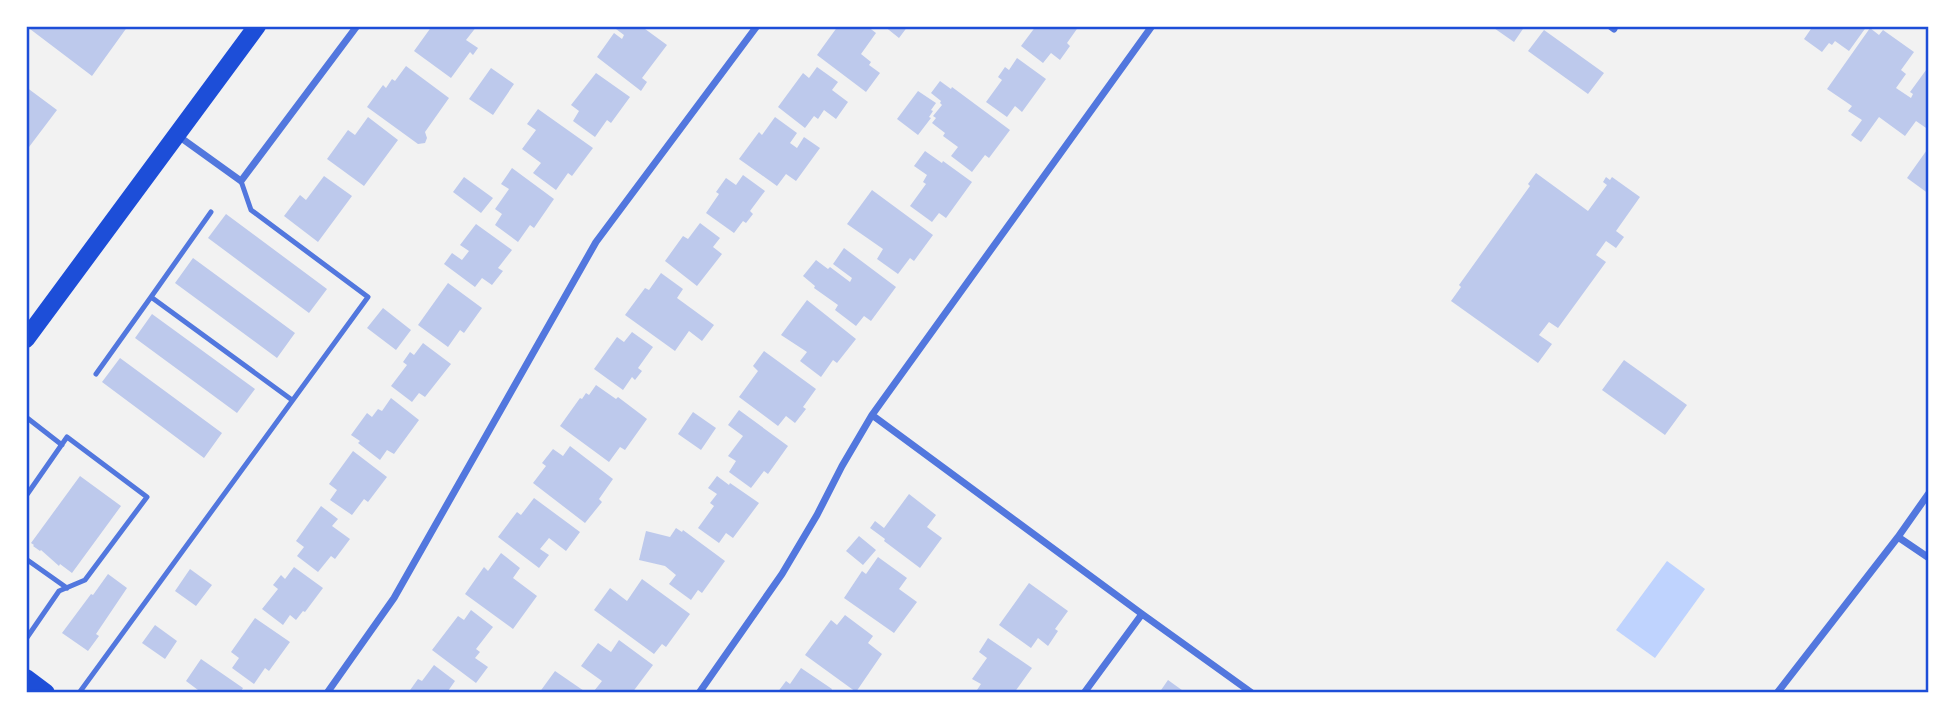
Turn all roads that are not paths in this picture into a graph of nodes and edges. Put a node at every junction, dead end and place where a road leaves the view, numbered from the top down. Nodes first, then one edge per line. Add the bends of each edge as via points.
1 (257, 26) edge
2 (357, 26) edge
3 (757, 26) edge
4 (1152, 26) edge
5 (176, 134) junction
6 (241, 181) junction
7 (211, 212) dead end
8 (151, 297) junction
9 (26, 339) edge
10 (96, 374) dead end
11 (292, 400) junction
12 (872, 415) junction
13 (26, 417) edge
14 (62, 445) junction
15 (1929, 493) edge
16 (26, 496) edge
17 (1898, 537) junction
18 (1929, 558) edge
19 (26, 559) edge
20 (66, 588) junction
21 (1142, 614) junction
22 (26, 639) edge
23 (26, 678) edge
24 (1780, 692) edge
25 (46, 693) edge
26 (79, 693) edge
27 (327, 693) edge
28 (699, 693) edge
29 (1084, 693) edge
30 (1252, 693) edge

1 - 5 main road
2 - 6 street
3 - 27 street via 596,242 394,598
4 - 12 street
5 - 6 street
5 - 9 main road
6 - 11 lane via 251,210 368,298
7 - 8 lane
8 - 10 lane
8 - 11 lane
11 - 26 lane
12 - 21 street
12 - 28 street via 782,574
13 - 14 lane
14 - 16 lane
14 - 20 lane via 67,437 147,497 85,580
15 - 17 street
17 - 18 street
17 - 24 street
19 - 20 lane
20 - 22 lane via 59,591
21 - 29 street
21 - 30 street
23 - 25 main road

